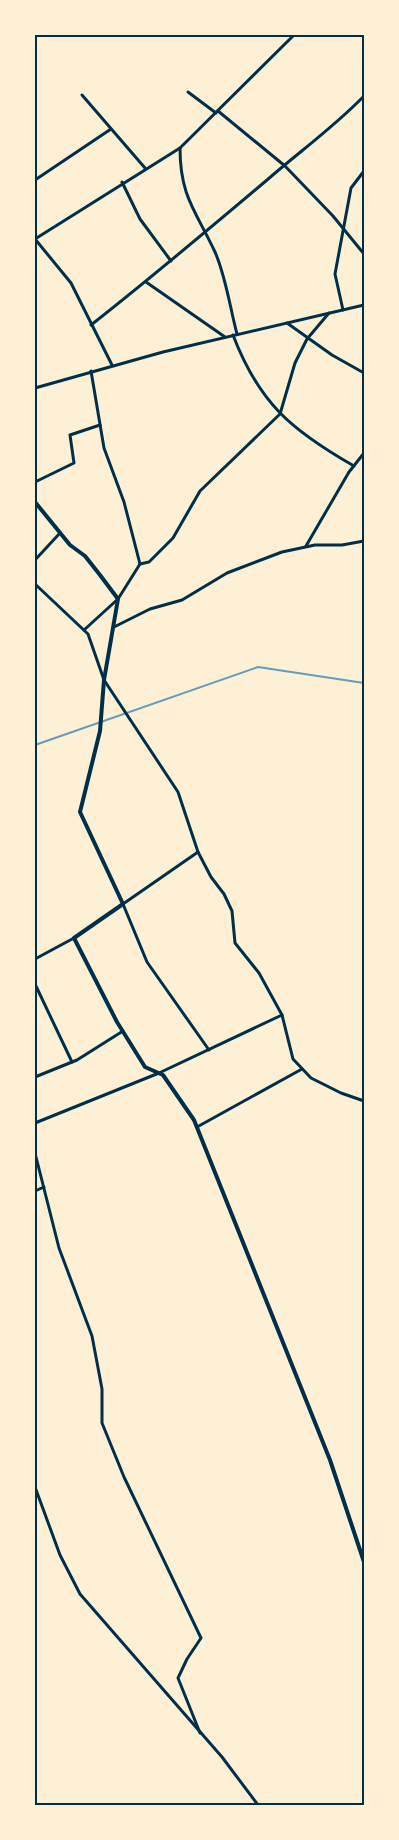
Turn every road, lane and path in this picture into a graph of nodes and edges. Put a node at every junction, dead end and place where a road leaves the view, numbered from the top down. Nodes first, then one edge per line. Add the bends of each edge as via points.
1 (294, 35) edge
2 (188, 92) dead end
3 (82, 95) dead end
4 (364, 96) edge
5 (217, 112) junction
6 (112, 129) junction
7 (180, 148) junction
8 (285, 166) junction
9 (146, 168) junction
10 (364, 171) edge
11 (35, 180) edge
12 (122, 182) junction
13 (344, 230) junction
14 (205, 234) junction
15 (364, 254) edge
16 (171, 261) junction
17 (146, 282) junction
18 (364, 305) edge
19 (343, 310) junction
20 (329, 313) junction
21 (286, 323) junction
22 (91, 325) junction
23 (235, 335) junction
24 (225, 337) junction
25 (307, 339) junction
26 (112, 365) junction
27 (91, 371) junction
28 (364, 373) edge
29 (35, 388) edge
30 (280, 414) junction
31 (100, 425) junction
32 (364, 453) edge
33 (354, 466) junction
34 (35, 482) edge
35 (35, 502) edge
36 (60, 533) junction
37 (364, 541) edge
38 (306, 546) junction
39 (35, 560) edge
40 (140, 564) junction
41 (35, 584) edge
42 (118, 599) junction
43 (113, 627) junction
44 (84, 630) junction
45 (104, 680) junction
46 (198, 852) junction
47 (123, 904) junction
48 (74, 938) junction
49 (35, 959) edge
50 (35, 984) edge
51 (282, 1015) junction
52 (123, 1031) junction
53 (209, 1050) junction
54 (72, 1062) junction
55 (302, 1068) junction
56 (159, 1073) junction
57 (35, 1077) edge
58 (364, 1101) edge
59 (35, 1123) edge
60 (197, 1127) junction
61 (35, 1152) edge
62 (44, 1187) junction
63 (35, 1191) edge
64 (35, 1487) edge
65 (364, 1562) edge
66 (200, 1733) junction
67 (258, 1805) edge

1 - 5 street
2 - 5 street
3 - 6 street
4 - 8 street
5 - 7 street
5 - 8 street
6 - 9 street
6 - 11 street
7 - 9 street
7 - 14 street via 185,193
8 - 13 street
8 - 14 street
9 - 12 street
10 - 13 street via 351,188
12 - 16 street via 140,219
12 - 22 street via 35,239 71,283
13 - 15 street
13 - 19 street via 335,274
14 - 16 street
14 - 23 street via 216,254
16 - 17 street
17 - 22 street
17 - 24 street
18 - 19 street
19 - 20 street
20 - 21 street
20 - 25 street
21 - 23 street
21 - 25 street
22 - 26 street
23 - 24 street
23 - 30 street via 243,361 256,385
24 - 26 street
25 - 28 street
25 - 30 street via 295,363
26 - 27 street
27 - 29 street
27 - 31 street
30 - 33 street via 320,447
30 - 40 street via 206,485 173,538 149,562
31 - 34 street via 70,435 74,463
31 - 40 street via 104,448 124,502
32 - 33 street
33 - 38 street
35 - 36 street
36 - 39 street
36 - 42 street via 85,556
37 - 38 street via 342,546
38 - 43 street via 227,573 182,600 150,609
40 - 42 street
41 - 44 street
42 - 43 street
42 - 44 street
43 - 45 street
44 - 45 street
45 - 46 street via 178,792
45 - 47 street via 100,731 80,812
46 - 47 street
46 - 51 street via 232,911 235,943 258,973
47 - 48 street
47 - 53 street via 147,962
48 - 49 street
48 - 52 street
50 - 54 street
51 - 53 street
51 - 55 street via 288,1049 292,1059
52 - 54 street
52 - 56 street via 145,1066
53 - 56 street
54 - 57 street
55 - 58 street via 310,1078
55 - 60 street
56 - 59 street
56 - 60 street
60 - 65 street via 330,1460
61 - 62 street
62 - 63 street
62 - 66 street via 59,1248 92,1336 102,1389 102,1423 124,1477 201,1638 178,1678
64 - 66 street via 60,1555 80,1594
66 - 67 street

